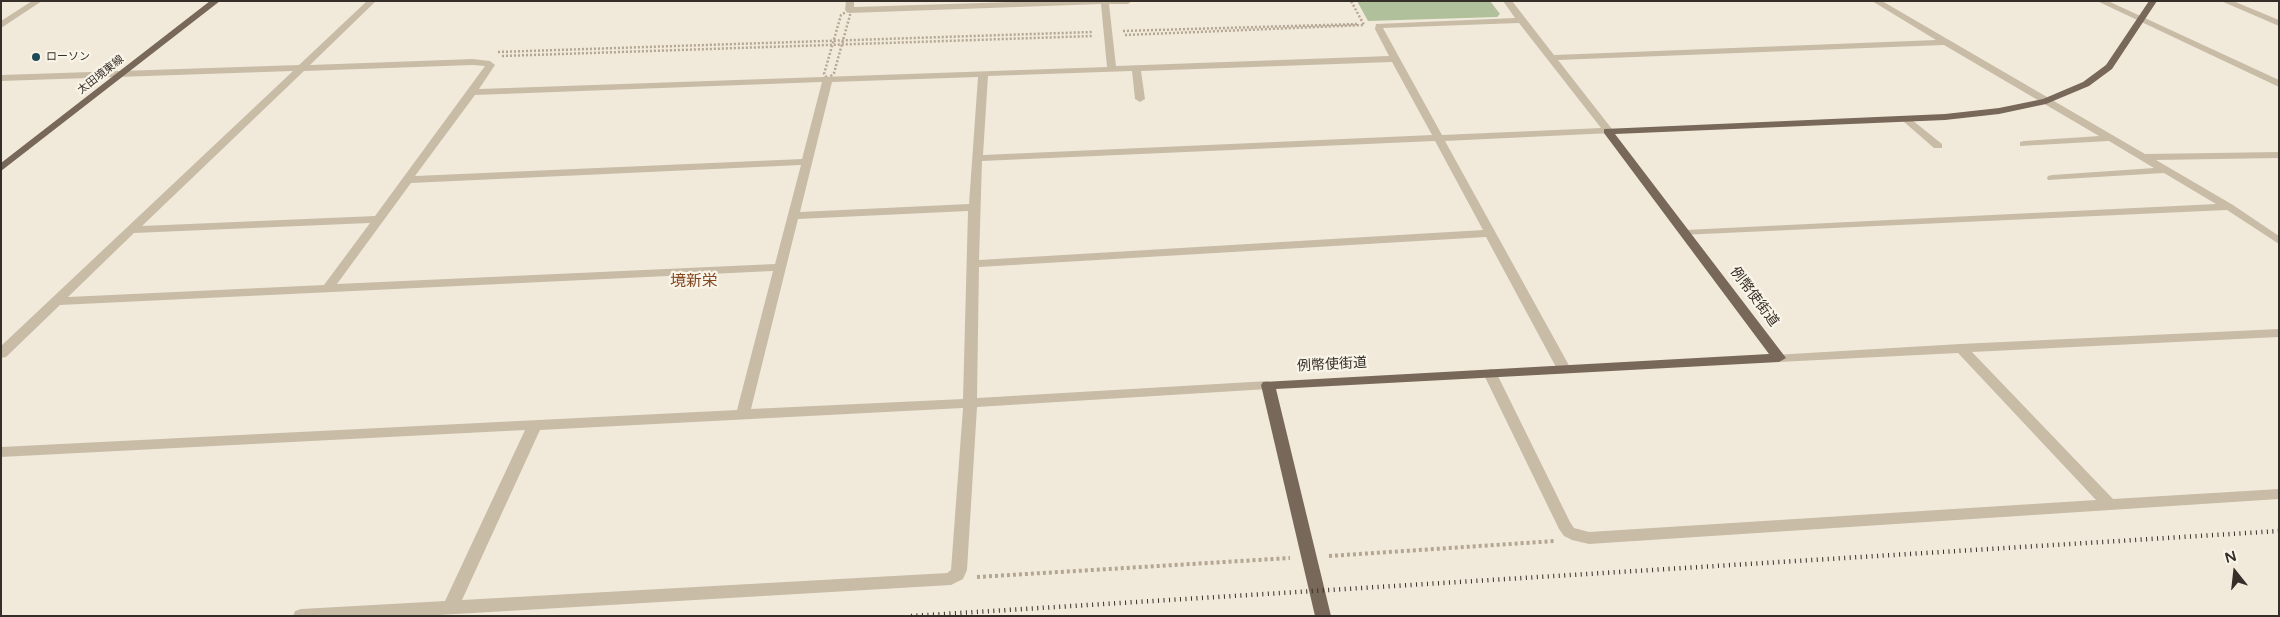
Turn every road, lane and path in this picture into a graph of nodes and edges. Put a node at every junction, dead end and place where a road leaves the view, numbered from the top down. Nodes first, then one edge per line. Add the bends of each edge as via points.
1 (38, 1) edge
2 (216, 1) edge
3 (372, 1) edge
4 (1128, 1) edge
5 (1351, 1) edge
6 (1507, 1) edge
7 (1876, 1) edge
8 (2101, 1) edge
9 (2153, 1) edge
10 (2226, 1) edge
11 (1105, 2) edge
12 (849, 5) edge
13 (1520, 20) junction
14 (2141, 21) junction
15 (2279, 23) edge
16 (1, 25) edge
17 (1364, 25) junction
18 (1379, 26) junction
19 (1109, 33) junction
20 (843, 40) junction
21 (834, 41) junction
22 (1944, 42) junction
23 (832, 45) junction
24 (841, 45) junction
25 (491, 52) dead end
26 (496, 56) dead end
27 (1550, 58) junction
28 (1396, 60) junction
29 (303, 68) junction
30 (1136, 68) junction
31 (1112, 69) junction
32 (122, 74) junction
33 (982, 74) junction
34 (1, 78) edge
35 (828, 80) junction
36 (2279, 84) edge
37 (472, 92) junction
38 (1140, 100) dead end
39 (2046, 101) junction
40 (1907, 119) junction
41 (1608, 131) junction
42 (1438, 138) junction
43 (2109, 138) junction
44 (2024, 144) dead end
45 (1938, 146) dead end
46 (2279, 155) edge
47 (2143, 157) junction
48 (978, 158) junction
49 (806, 162) junction
50 (1, 168) edge
51 (2166, 170) junction
52 (2052, 178) dead end
53 (409, 180) junction
54 (974, 207) junction
55 (2229, 207) junction
56 (793, 216) junction
57 (380, 219) junction
58 (133, 230) junction
59 (1490, 233) junction
60 (1685, 233) junction
61 (2279, 241) edge
62 (972, 264) junction
63 (779, 267) junction
64 (328, 288) junction
65 (59, 300) junction
66 (2279, 333) edge
67 (1960, 348) junction
68 (1, 354) edge
69 (1779, 358) junction
70 (1564, 369) junction
71 (1490, 373) junction
72 (1268, 385) junction
73 (970, 402) junction
74 (743, 413) junction
75 (535, 424) junction
76 (1, 452) edge
77 (2279, 494) edge
78 (2109, 504) junction
79 (1577, 536) junction
80 (1308, 557) junction
81 (957, 575) junction
82 (451, 606) junction
83 (301, 616) edge
84 (1323, 616) edge

1 - 16 street
2 - 32 main road, 太田境東線
3 - 29 street
4 - 11 street
5 - 17 path
6 - 13 street
7 - 22 street
8 - 14 street
9 - 14 main road
10 - 15 street
11 - 12 street
11 - 19 street
12 - 20 path via 850,15
12 - 21 path via 841,14
13 - 18 street
13 - 27 street
14 - 36 street
14 - 39 main road via 2120,53 2099,76
17 - 18 path
17 - 19 path
18 - 28 street
19 - 20 path
19 - 24 path
19 - 31 street
20 - 21 path
20 - 24 path
21 - 23 path
21 - 25 path
22 - 27 street
22 - 39 street
23 - 24 path
23 - 26 path
23 - 35 path via 824,74
24 - 35 path via 834,73
27 - 41 street
28 - 30 street
28 - 42 street
29 - 32 street
29 - 37 street via 487,63 490,65
29 - 58 street
30 - 31 street
30 - 38 street
31 - 33 street
32 - 34 street
32 - 50 main road, 太田境東線
33 - 35 street
33 - 48 street
35 - 37 street
35 - 49 street
37 - 53 street
39 - 40 main road via 1973,115
39 - 43 street
40 - 41 main road
40 - 45 street
41 - 42 street
41 - 60 main road, 例幣使街道
42 - 48 street
42 - 59 street
43 - 44 street
43 - 47 street
46 - 47 street
47 - 51 street
48 - 54 street
49 - 53 street
49 - 56 street
51 - 52 street
51 - 55 street
53 - 57 street
54 - 56 street
54 - 62 street
55 - 60 street
55 - 61 street
56 - 63 street
57 - 58 street
57 - 64 street
58 - 65 street
59 - 62 street
59 - 70 street
60 - 69 main road, 例幣使街道
62 - 73 street
63 - 64 street
63 - 74 street
64 - 65 street
65 - 68 street
66 - 67 street
67 - 69 street
67 - 78 street
69 - 70 main road, 例幣使街道
70 - 71 main road, 例幣使街道
71 - 72 main road, 例幣使街道
71 - 79 street via 1564,525
72 - 73 street
72 - 80 main road
73 - 74 street
73 - 81 street
74 - 75 street
75 - 76 street
75 - 82 street
77 - 78 street
78 - 79 street via 1589,538
79 - 80 path via 1557,541
80 - 81 path via 965,578
80 - 84 main road
81 - 82 street via 943,580
82 - 83 street

